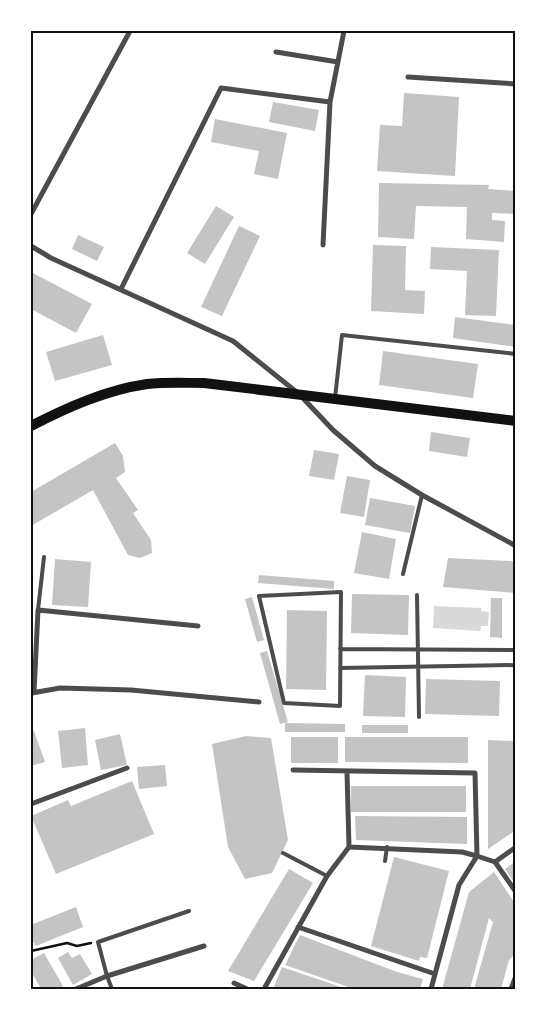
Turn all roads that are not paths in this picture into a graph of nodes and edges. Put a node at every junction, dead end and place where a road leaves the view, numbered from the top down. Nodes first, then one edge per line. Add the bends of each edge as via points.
1 (130, 31) edge
2 (344, 31) edge
3 (276, 52) dead end
4 (338, 62) junction
5 (408, 77) dead end
6 (516, 84) edge
7 (330, 102) junction
8 (31, 214) edge
9 (323, 245) dead end
10 (31, 246) edge
11 (121, 289) junction
12 (516, 354) edge
13 (299, 394) junction
14 (335, 399) junction
15 (516, 421) edge
16 (31, 426) edge
17 (422, 495) junction
18 (516, 546) edge
19 (44, 557) dead end
20 (403, 574) dead end
21 (417, 595) dead end
22 (38, 610) junction
23 (198, 626) dead end
24 (340, 649) junction
25 (418, 649) junction
26 (516, 650) edge
27 (516, 665) edge
28 (418, 667) junction
29 (340, 668) junction
30 (32, 693) edge
31 (259, 702) dead end
32 (419, 717) dead end
33 (127, 768) dead end
34 (293, 770) dead end
35 (347, 772) junction
36 (31, 804) edge
37 (349, 846) junction
38 (387, 847) junction
39 (516, 847) edge
40 (283, 853) dead end
41 (477, 856) junction
42 (385, 861) dead end
43 (495, 862) junction
44 (327, 876) junction
45 (516, 892) edge
46 (189, 911) dead end
47 (298, 927) junction
48 (204, 946) dead end
49 (434, 974) junction
50 (107, 976) junction
51 (516, 976) edge
52 (234, 983) dead end
53 (76, 989) edge
54 (112, 989) edge
55 (247, 989) edge
56 (264, 989) edge
57 (431, 989) edge
58 (511, 989) edge

1 - 8 street
2 - 4 street
3 - 4 street
4 - 7 street
5 - 6 street
7 - 9 street
7 - 11 street via 221,88
10 - 11 street
11 - 13 street via 233,341
12 - 14 lane via 342,335
13 - 14 main road
13 - 16 main road via 204,383 146,384 72,405
13 - 17 street via 333,430 375,466
14 - 15 main road
17 - 18 street
17 - 20 lane
19 - 22 lane
21 - 25 lane
22 - 23 street
22 - 30 street
24 - 25 lane
24 - 29 lane
24 - 29 lane via 341,592 259,596 284,703 340,706
25 - 26 lane
25 - 28 lane
27 - 28 lane
28 - 29 lane
28 - 32 lane
30 - 31 street via 60,688 131,690
33 - 36 street
34 - 35 street
35 - 37 street
35 - 41 street via 476,773
37 - 38 street
37 - 44 street
38 - 41 street
38 - 42 lane
39 - 43 street
40 - 44 lane
41 - 43 street
41 - 49 street via 459,885
43 - 45 street
44 - 47 street
46 - 50 lane via 98,942
47 - 49 street
47 - 56 street
48 - 50 street
49 - 57 street
50 - 53 street
50 - 54 lane
51 - 58 street
52 - 55 street

